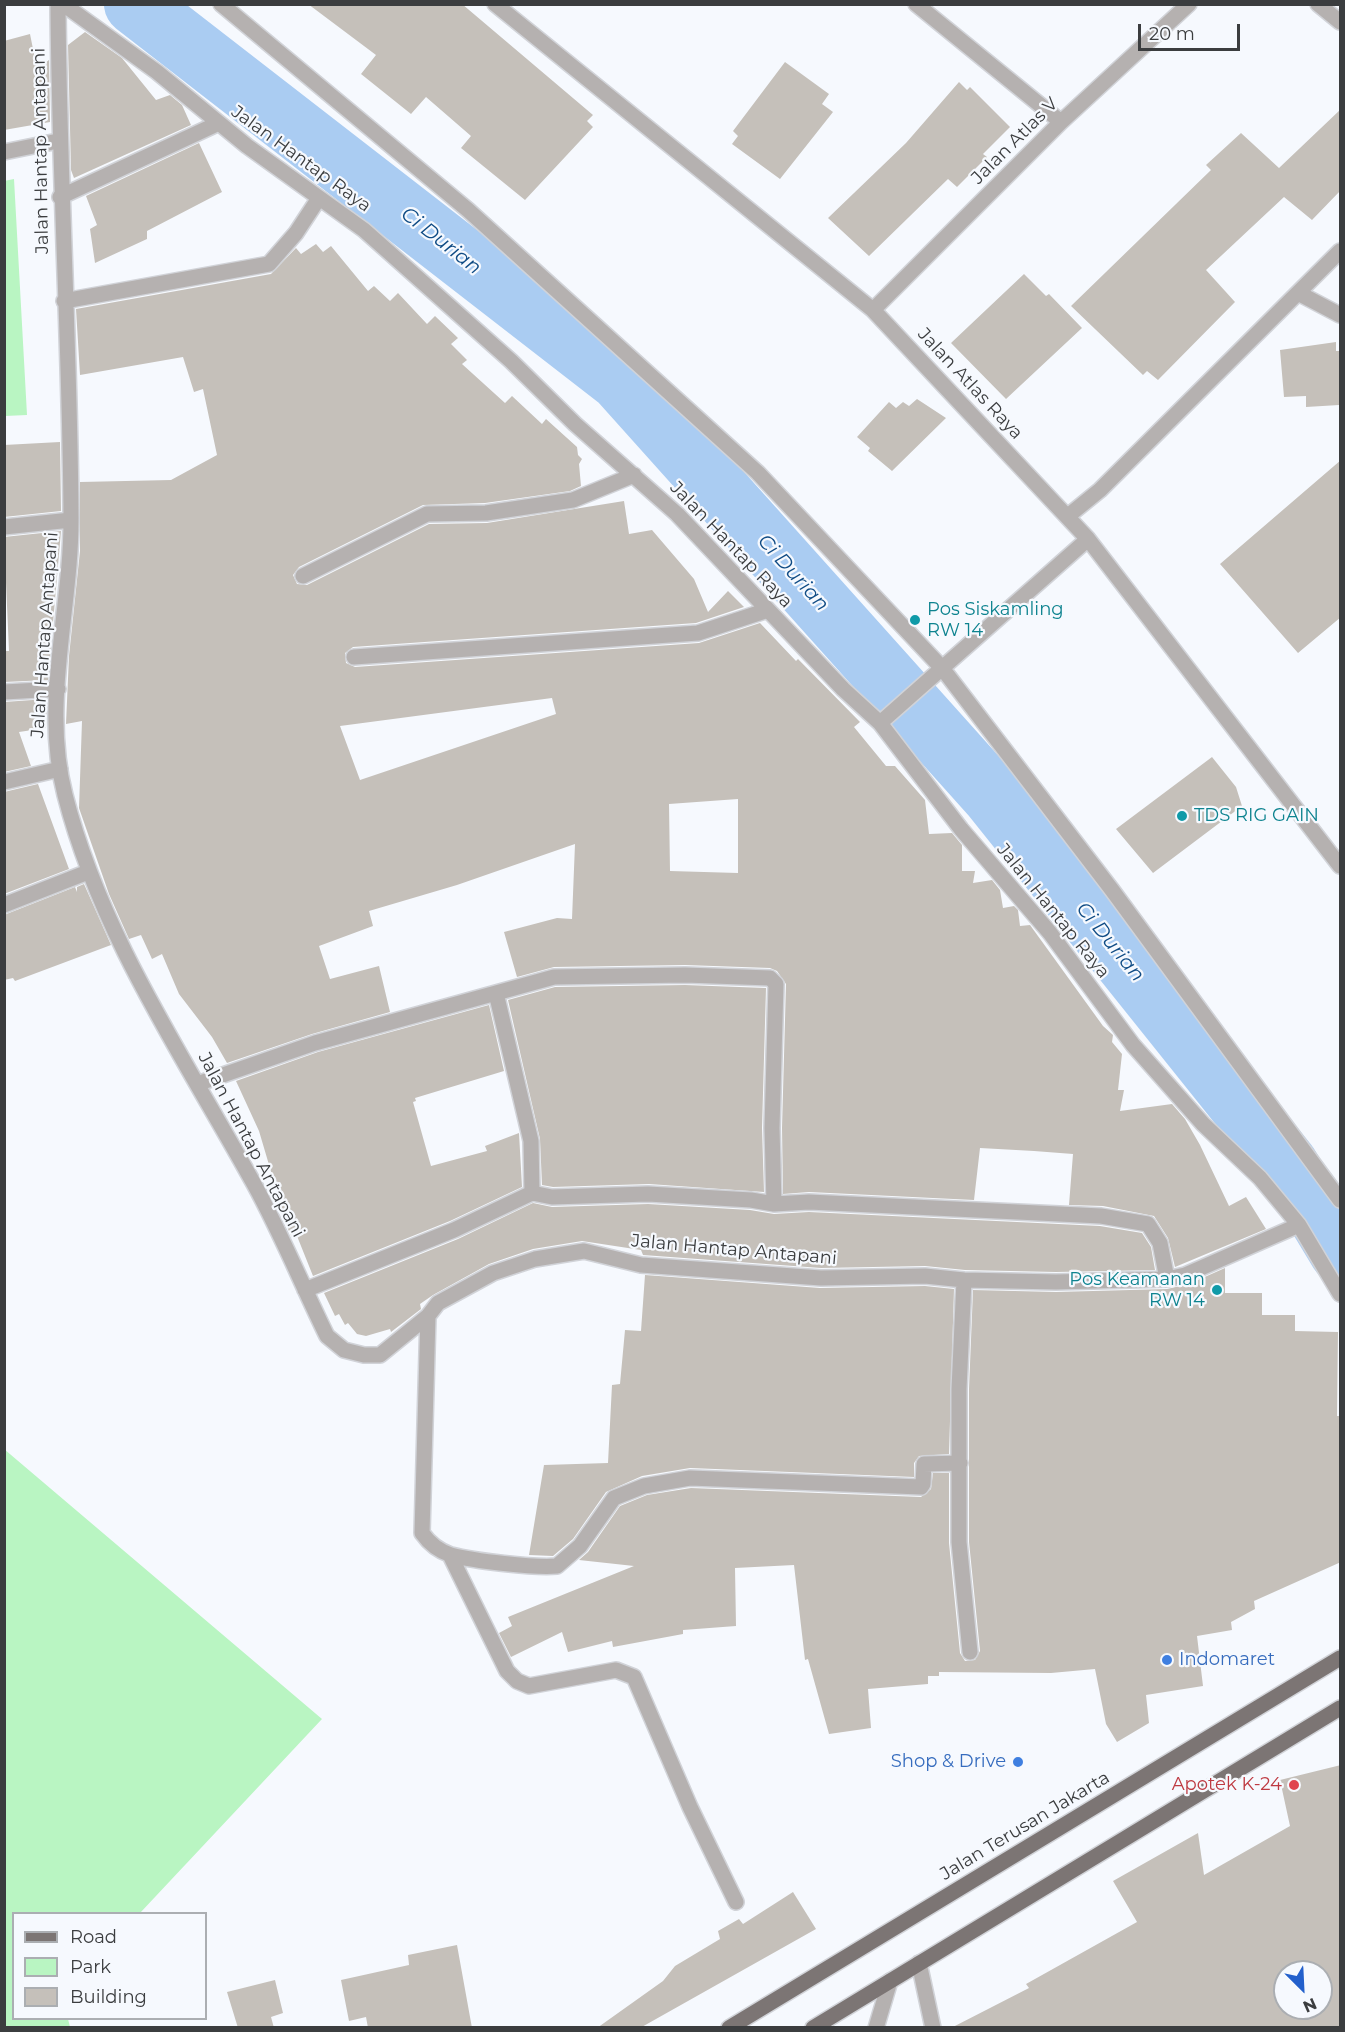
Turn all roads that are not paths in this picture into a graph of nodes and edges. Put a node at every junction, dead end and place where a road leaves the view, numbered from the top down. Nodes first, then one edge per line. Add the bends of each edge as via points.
1 (58, 4) edge
2 (63, 4) edge
3 (221, 4) edge
4 (495, 4) edge
5 (916, 4) edge
6 (1189, 4) edge
7 (1318, 4) edge
8 (1341, 22) edge
9 (1061, 122) junction
10 (219, 123) junction
11 (58, 141) junction
12 (4, 152) edge
13 (60, 197) junction
14 (319, 198) junction
15 (1341, 251) edge
16 (1300, 294) junction
17 (64, 301) junction
18 (873, 310) junction
19 (1341, 315) edge
20 (634, 476) junction
21 (1068, 516) junction
22 (71, 520) junction
23 (4, 527) edge
24 (1088, 539) junction
25 (303, 576) dead end
26 (768, 610) junction
27 (354, 657) dead end
28 (942, 668) junction
29 (58, 689) junction
30 (4, 692) edge
31 (880, 723) junction
32 (60, 769) junction
33 (4, 782) edge
34 (1341, 866) edge
35 (88, 872) junction
36 (4, 905) edge
37 (496, 993) junction
38 (197, 1084) junction
39 (532, 1193) junction
40 (1341, 1200) edge
41 (774, 1204) junction
42 (1299, 1225) junction
43 (1167, 1279) junction
44 (964, 1280) junction
45 (305, 1290) junction
46 (1341, 1294) edge
47 (428, 1316) junction
48 (960, 1463) junction
49 (450, 1555) junction
50 (970, 1652) dead end
51 (1341, 1658) edge
52 (1341, 1708) edge
53 (736, 1902) dead end
54 (919, 1963) junction
55 (891, 1981) junction
56 (729, 2028) edge
57 (813, 2028) edge
58 (876, 2028) edge
59 (933, 2028) edge

1 - 11 street, Jalan Hantap Antapani
2 - 10 street, Jalan Hantap Raya
3 - 28 street via 468,210 758,473
4 - 18 street, Jalan Atlas Raya
5 - 9 street
6 - 9 street, Jalan Atlas V
7 - 8 street
9 - 18 street, Jalan Atlas V
10 - 13 street
10 - 14 street, Jalan Hantap Raya
11 - 12 street
11 - 13 street, Jalan Hantap Antapani
13 - 17 street, Jalan Hantap Antapani
14 - 17 street via 269,264
14 - 20 street, Jalan Hantap Raya via 364,230
15 - 16 street
16 - 19 street
16 - 21 street via 1100,490
17 - 22 street, Jalan Hantap Antapani
18 - 21 street, Jalan Atlas Raya
20 - 25 street via 573,500 486,513 427,514
20 - 26 street, Jalan Hantap Raya via 677,514
21 - 24 street, Jalan Atlas Raya
22 - 23 street
22 - 29 street, Jalan Hantap Antapani
24 - 28 street
24 - 34 street, Jalan Atlas Raya
26 - 27 street via 698,633
26 - 31 street, Jalan Hantap Raya
28 - 31 street
28 - 40 street
29 - 30 street
29 - 32 street, Jalan Hantap Antapani via 56,736
31 - 42 street, Jalan Hantap Raya via 961,829 1050,933 1133,1045 1203,1124 1260,1178
32 - 33 street
32 - 35 street, Jalan Hantap Antapani
35 - 36 street
35 - 38 street, Jalan Hantap Antapani via 114,932
37 - 38 street via 315,1044
37 - 39 street via 531,1141
37 - 41 street via 554,976 772,979 776,984
38 - 45 street, Jalan Hantap Antapani via 256,1188
39 - 41 street via 552,1197 648,1194
39 - 45 street via 454,1230
41 - 43 street via 809,1202 1101,1216 1148,1224 1160,1243
42 - 43 street, Jalan Hantap Antapani via 1194,1272
42 - 46 street, Jalan Hantap Raya
43 - 44 street, Jalan Hantap Antapani
44 - 47 street, Jalan Hantap Antapani via 925,1276 821,1278 641,1265 584,1251 535,1259 493,1273 438,1304
44 - 48 street
45 - 47 street, Jalan Hantap Antapani via 327,1336 344,1350 364,1355 380,1355
47 - 49 street via 422,1533 430,1544
48 - 49 street via 924,1464 921,1486 690,1478 656,1484 614,1498 580,1546 558,1566
48 - 50 street via 959,1542
49 - 53 street via 507,1671 517,1681 530,1686 616,1671 634,1677
51 - 56 main road, Jalan Terusan Jakarta
52 - 54 main road
54 - 55 main road
54 - 59 street
55 - 57 main road
55 - 58 street

